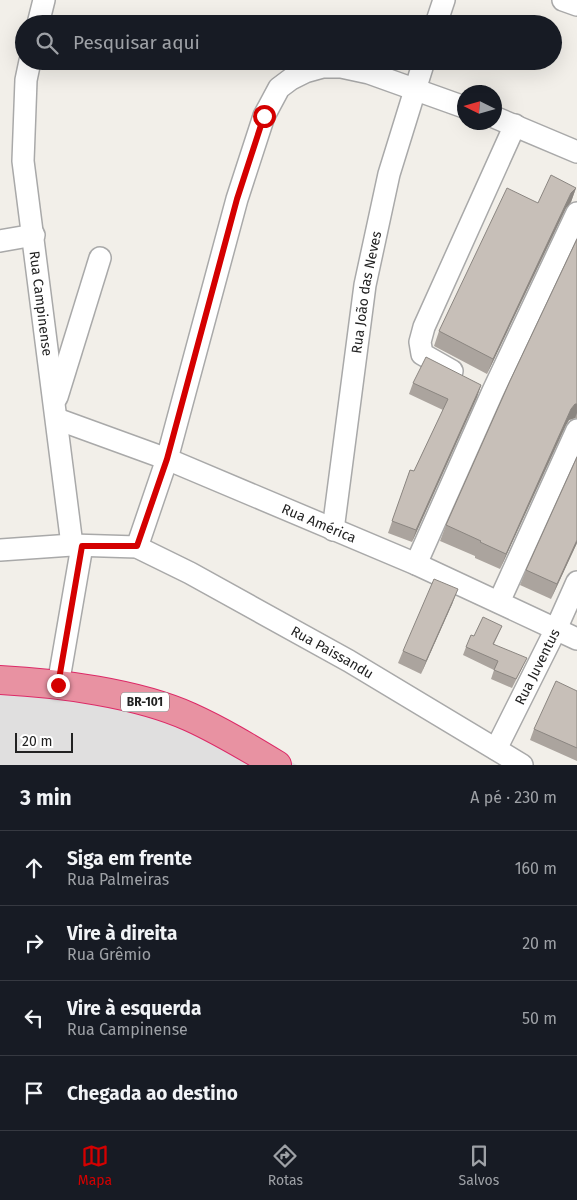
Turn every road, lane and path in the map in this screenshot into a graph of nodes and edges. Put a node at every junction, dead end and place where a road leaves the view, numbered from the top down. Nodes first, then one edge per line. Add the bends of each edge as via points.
1 (44, 0) edge
2 (444, 0) edge
3 (563, 0) edge
4 (577, 5) edge
5 (40, 15) edge
6 (439, 15) edge
7 (28, 70) edge
8 (312, 70) edge
9 (353, 70) edge
10 (421, 70) edge
11 (416, 89) junction
12 (457, 104) edge
13 (502, 121) edge
14 (515, 125) junction
15 (577, 152) edge
16 (577, 213) edge
17 (34, 235) junction
18 (0, 241) edge
19 (100, 258) dead end
20 (478, 384) junction
21 (56, 412) junction
22 (577, 430) edge
23 (167, 459) junction
24 (333, 530) junction
25 (77, 546) junction
26 (137, 546) junction
27 (0, 550) edge
28 (416, 564) junction
29 (577, 582) edge
30 (499, 602) junction
31 (556, 629) junction
32 (577, 639) edge
33 (0, 680) edge
34 (58, 685) junction
35 (496, 749) junction
36 (277, 765) edge
37 (522, 765) edge

1 - 5 street
2 - 6 street
3 - 4 street
7 - 17 street, Rua Campinense via 23,161
8 - 23 street via 279,88 264,116 237,199
9 - 11 street
10 - 11 street, Rua João das Neves
11 - 12 street
11 - 24 street, Rua João das Neves via 389,174 365,285
13 - 14 street
14 - 15 street
14 - 20 street via 420,342 422,354
16 - 20 street
17 - 18 street
17 - 21 street, Rua Campinense
19 - 21 street
20 - 28 street
21 - 23 street, Rua América
21 - 25 street, Rua Campinense
22 - 30 street
23 - 24 street, Rua América
23 - 26 street
24 - 28 street, Rua América
25 - 26 street
25 - 27 street
25 - 34 street, Rua Campinense
26 - 35 street, Rua Paissandu via 348,660
28 - 30 street, Rua América
29 - 31 street, Rua Juventus
30 - 31 street, Rua América
31 - 32 street, Rua América
31 - 35 street, Rua Juventus
33 - 34 highway, BR-101
34 - 36 highway, BR-101 via 148,702 189,717
35 - 37 street, Rua Paissandu

